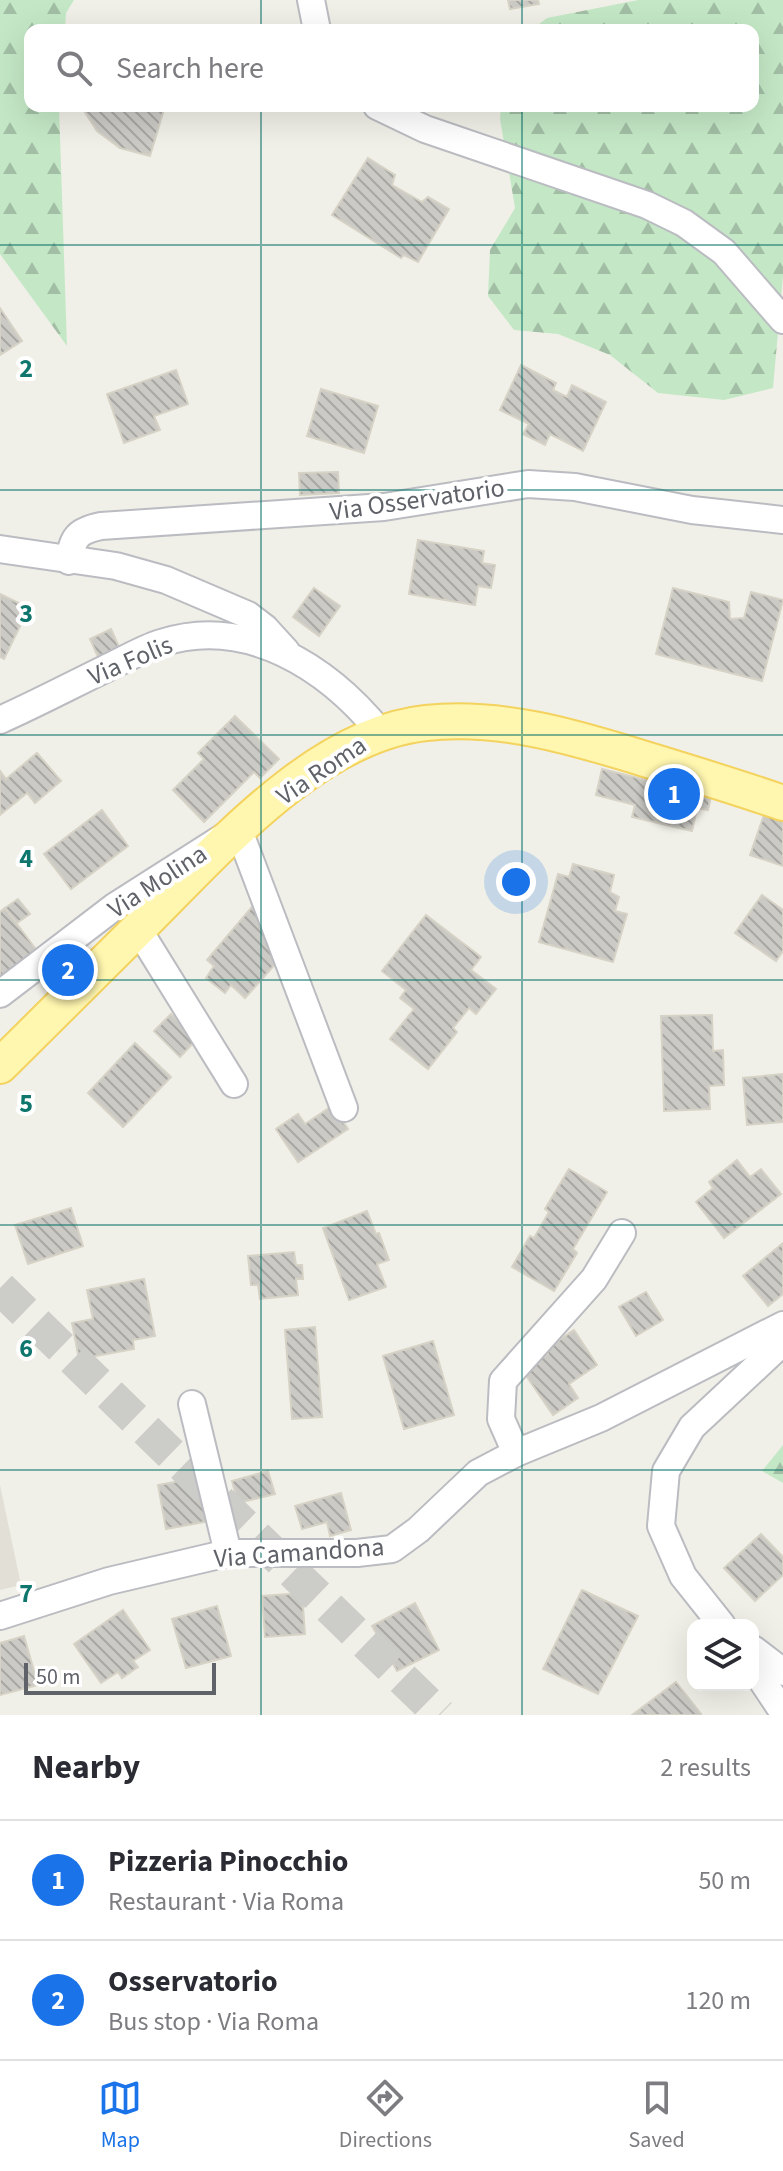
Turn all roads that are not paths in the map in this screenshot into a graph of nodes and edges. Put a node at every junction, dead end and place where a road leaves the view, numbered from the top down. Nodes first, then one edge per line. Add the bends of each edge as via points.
1 (311, 0) edge
2 (316, 24) edge
3 (390, 112) edge
4 (783, 320) edge
5 (783, 520) edge
6 (0, 549) edge
7 (69, 561) junction
8 (288, 654) junction
9 (0, 720) edge
10 (380, 732) junction
11 (783, 803) edge
12 (238, 828) junction
13 (138, 929) junction
14 (0, 994) edge
15 (0, 1066) edge
16 (234, 1084) dead end
17 (344, 1108) dead end
18 (622, 1233) dead end
19 (783, 1325) edge
20 (783, 1342) edge
21 (192, 1404) dead end
22 (516, 1453) junction
23 (228, 1553) junction
24 (0, 1616) edge
25 (717, 1619) edge
26 (759, 1654) edge
27 (783, 1672) edge
28 (759, 1676) edge
29 (783, 1712) edge

1 - 2 street
3 - 4 street via 684,223 732,261
5 - 7 street, Via Osservatorio via 528,484 384,507 101,526 76,536
6 - 7 street
7 - 8 street via 150,574 227,604 258,621
8 - 9 street, Via Folis via 235,639 189,636 144,650
8 - 10 street, Via Folis via 349,697
10 - 11 main road, Via Roma via 438,722 517,725 594,743
10 - 12 main road, Via Roma via 320,763
12 - 13 main road, Via Roma
12 - 14 street, Via Molina via 114,907
12 - 17 street
13 - 15 main road, Via Roma
13 - 16 street
18 - 22 street via 594,1279 503,1381 501,1419
19 - 22 street, Via Camandona via 601,1418
20 - 25 street via 692,1427 666,1471 661,1526 683,1576
21 - 23 street
22 - 23 street, Via Camandona via 478,1473 392,1549
23 - 24 street, Via Camandona via 109,1581
26 - 27 street
28 - 29 street

